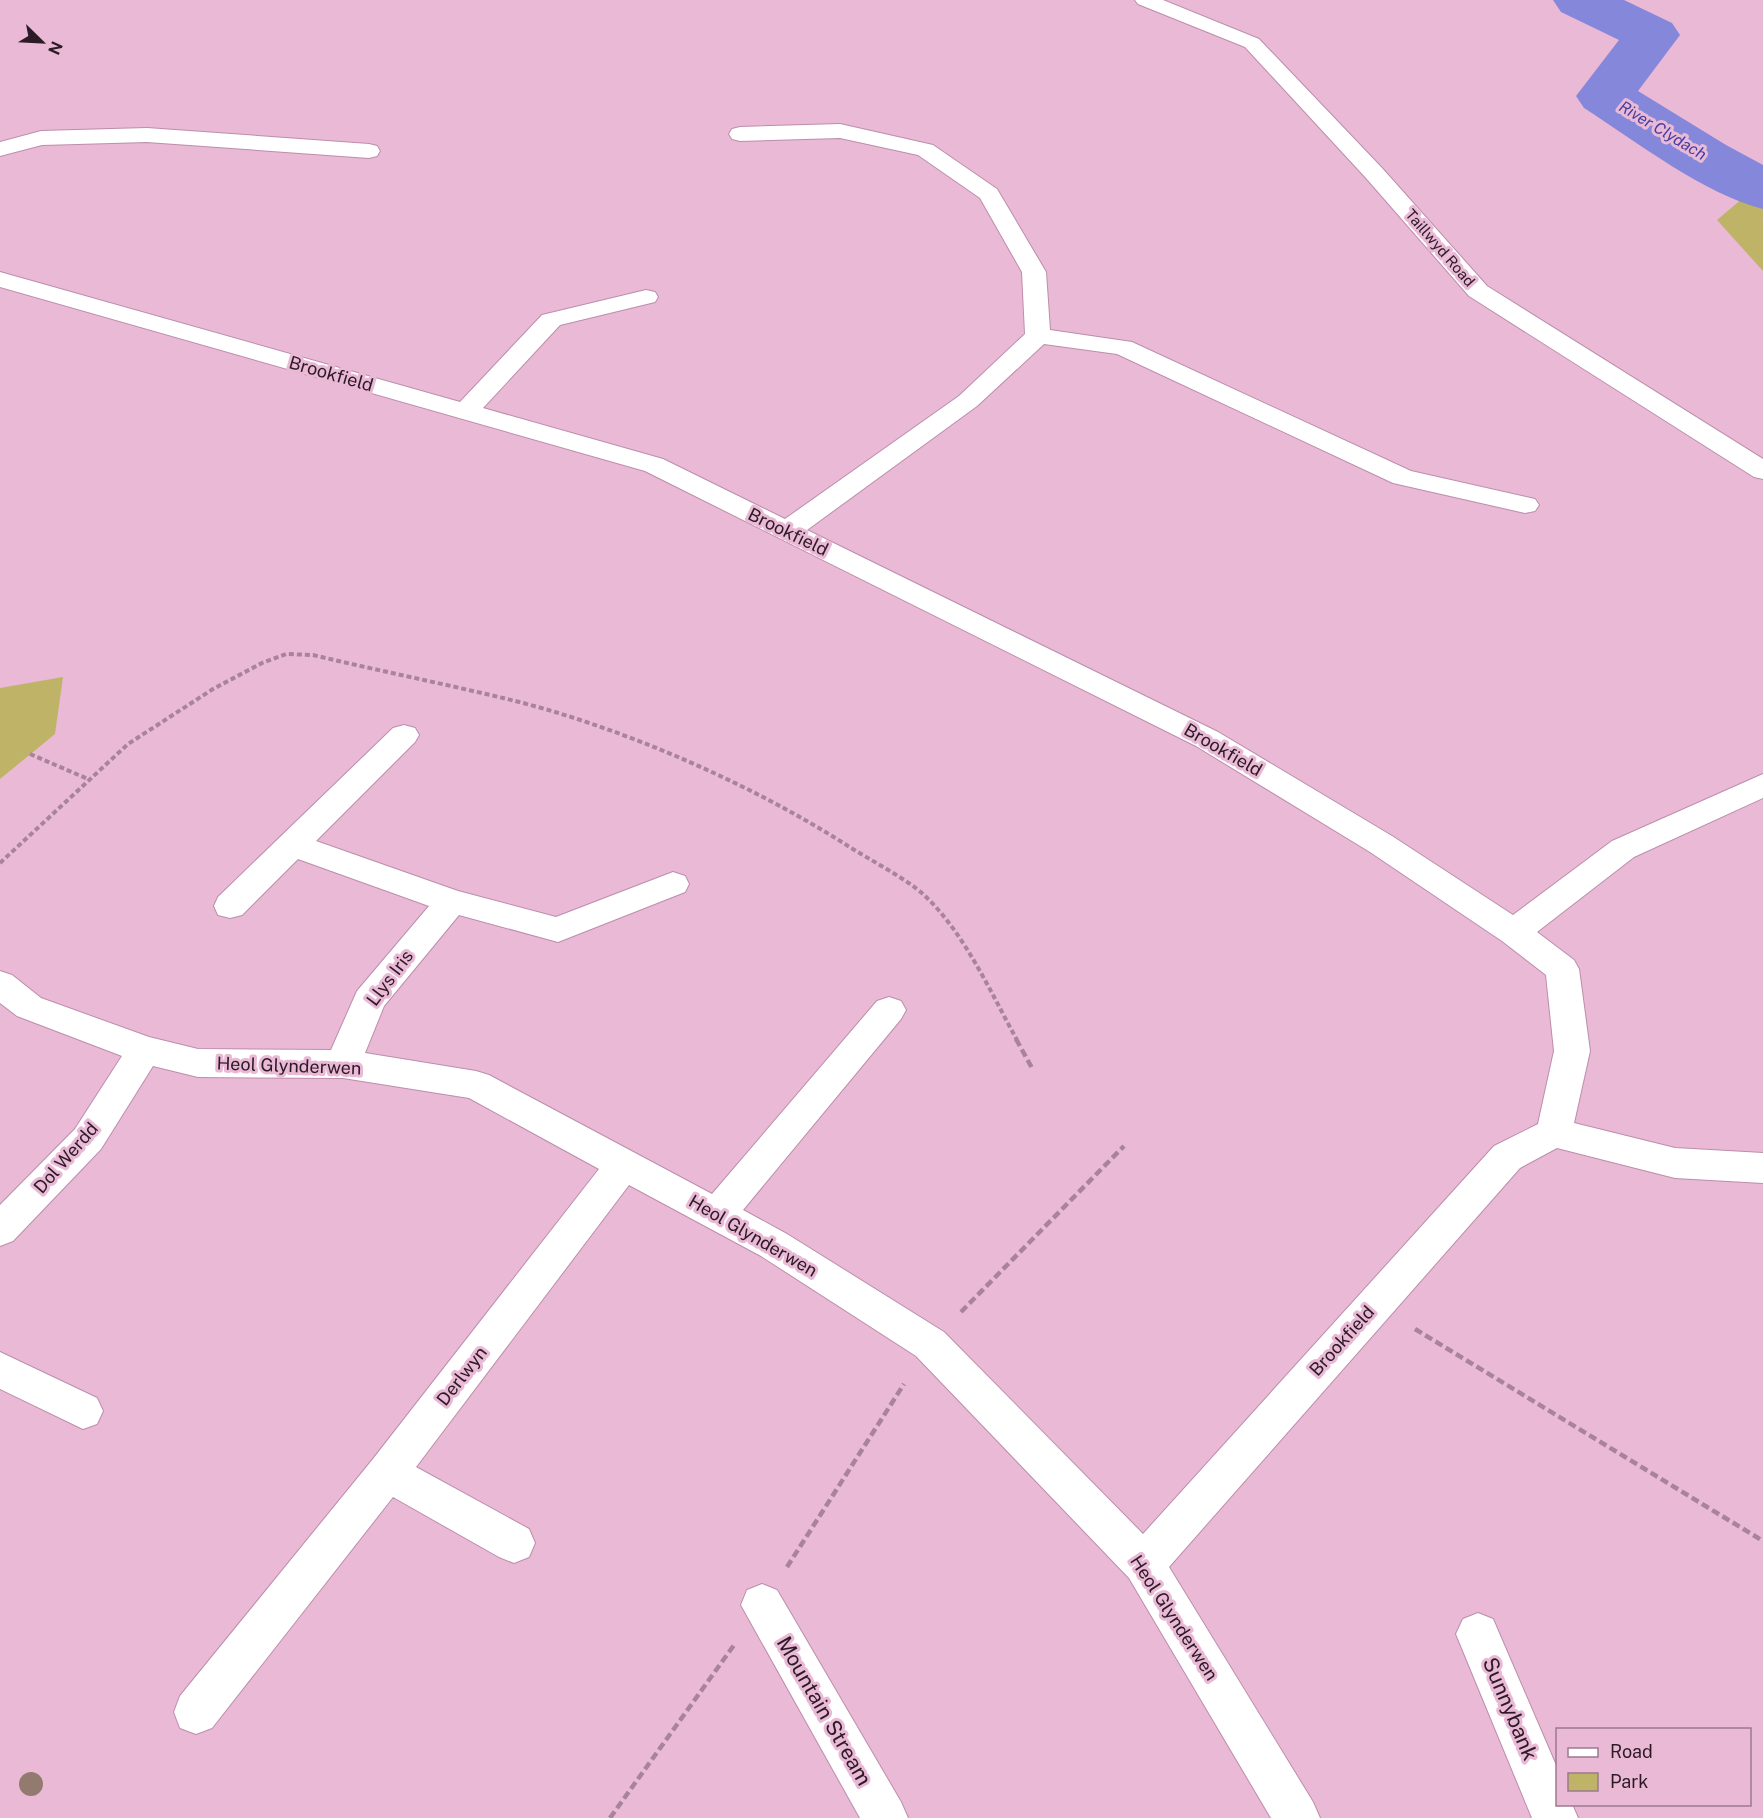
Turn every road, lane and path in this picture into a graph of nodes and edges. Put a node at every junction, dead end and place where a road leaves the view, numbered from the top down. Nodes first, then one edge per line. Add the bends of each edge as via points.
1 (1145, 0) edge
2 (740, 134) dead end
3 (0, 149) edge
4 (369, 151) dead end
5 (0, 279) edge
6 (646, 297) dead end
7 (1038, 336) junction
8 (465, 412) junction
9 (1763, 471) edge
10 (1525, 505) dead end
11 (787, 531) junction
12 (404, 735) dead end
13 (30, 754) dead end
14 (88, 779) junction
15 (1763, 785) edge
16 (293, 845) junction
17 (0, 863) edge
18 (673, 884) dead end
19 (452, 901) junction
20 (230, 906) dead end
21 (1514, 932) junction
22 (0, 984) edge
23 (889, 1010) dead end
24 (145, 1050) junction
25 (343, 1064) junction
26 (1032, 1068) dead end
27 (1554, 1133) junction
28 (1124, 1146) dead end
29 (624, 1164) junction
30 (1763, 1168) edge
31 (717, 1214) junction
32 (0, 1230) edge
33 (1374, 1304) junction
34 (930, 1344) junction
35 (0, 1370) edge
36 (83, 1411) dead end
37 (387, 1472) junction
38 (1763, 1541) edge
39 (514, 1544) dead end
40 (1144, 1564) junction
41 (762, 1605) junction
42 (1478, 1634) dead end
43 (196, 1712) dead end
44 (610, 1818) edge
45 (885, 1818) edge
46 (1297, 1818) edge
47 (1555, 1818) edge

1 - 9 street, Taillwyd Road via 1252,43 1478,291
2 - 7 street via 840,132 926,150 990,194 1034,272
3 - 4 street via 41,138 147,135
5 - 8 street, Brookfield
6 - 8 street via 551,320
7 - 10 street via 1123,347 1402,477
7 - 11 street via 968,401
8 - 11 street, Brookfield via 654,465
11 - 21 street, Brookfield via 1207,739 1381,844
12 - 16 street
13 - 14 path
14 - 17 path
14 - 26 path via 128,744 213,689 286,654 313,655 382,669 573,719 683,760 783,807 924,895 964,945
15 - 21 street via 1623,849
16 - 19 street
16 - 20 street
18 - 19 street via 558,930
19 - 25 street, Llys Iris via 369,1000
21 - 27 street, Brookfield via 1562,969 1572,1051
22 - 24 street, Heol Glynderwen via 29,1007
23 - 31 street
24 - 25 street, Heol Glynderwen via 198,1063
24 - 32 street, Dol Werdd via 88,1139
25 - 29 street, Heol Glynderwen via 476,1085
27 - 30 street via 1675,1163
27 - 33 street, Brookfield via 1508,1157
28 - 34 path
29 - 31 street, Heol Glynderwen
29 - 37 street, Derlwyn
31 - 34 street, Heol Glynderwen via 774,1245
33 - 38 path
33 - 40 street, Brookfield
34 - 40 street, Heol Glynderwen
34 - 41 path
35 - 36 street
37 - 39 street
37 - 43 street, Derlwyn
40 - 46 street, Heol Glynderwen
41 - 44 path
41 - 45 street, Mountain Stream
42 - 47 street, Sunnybank

